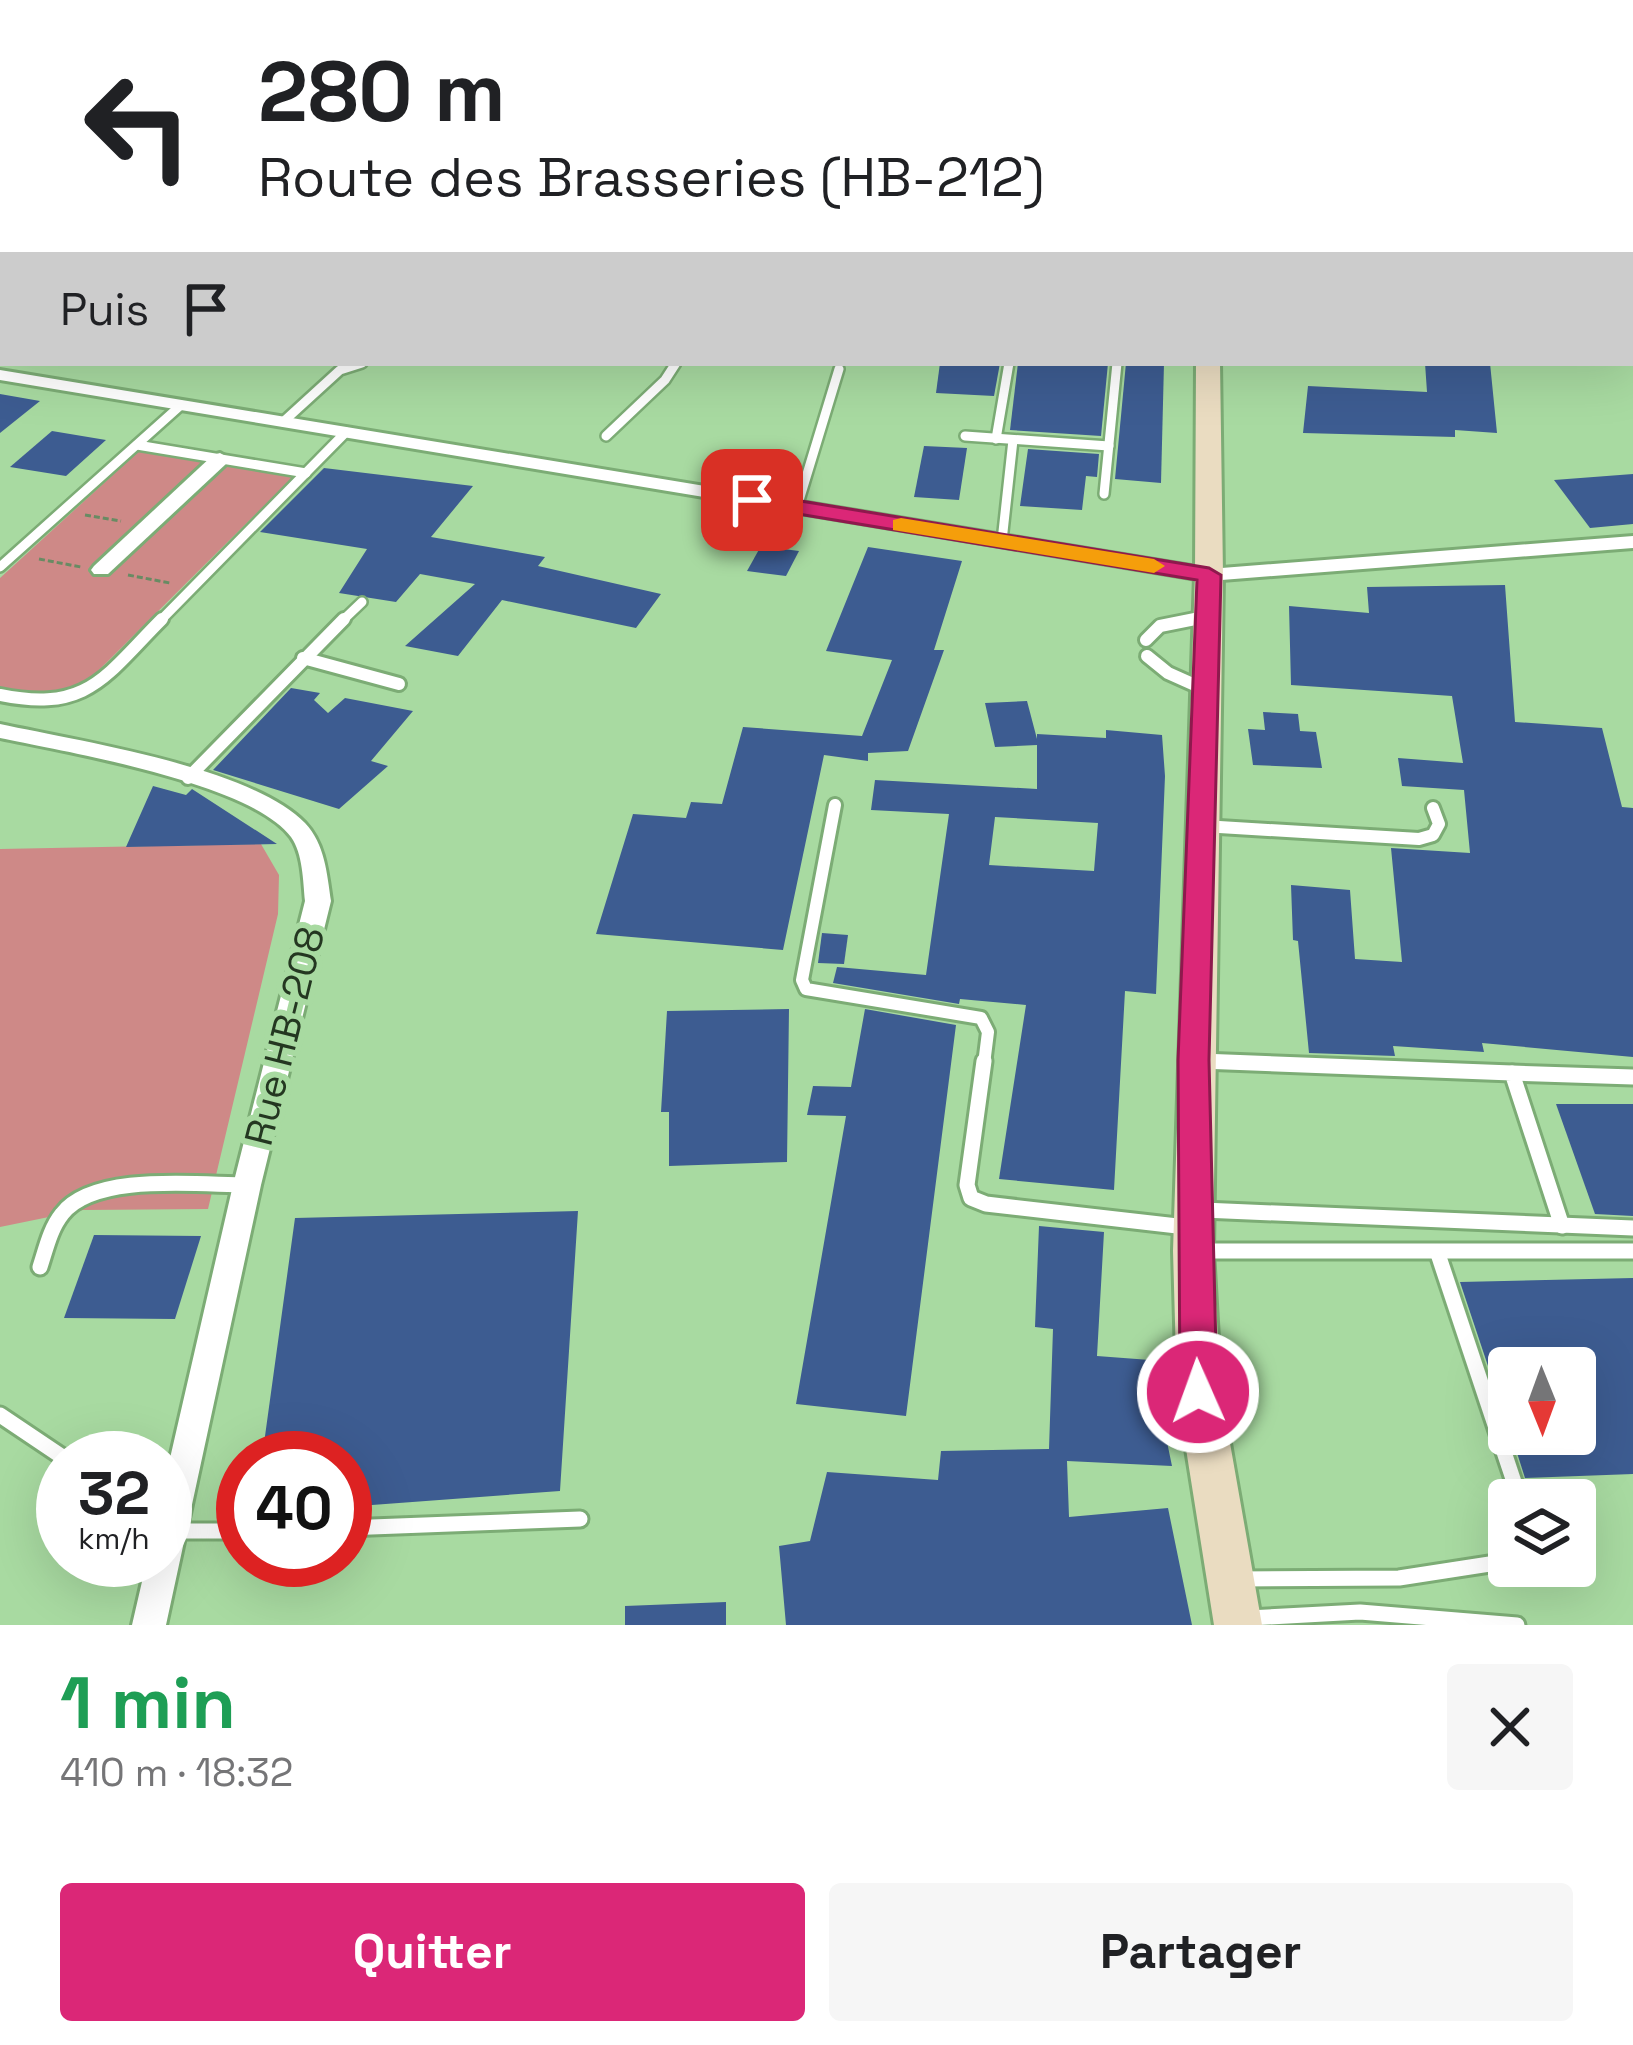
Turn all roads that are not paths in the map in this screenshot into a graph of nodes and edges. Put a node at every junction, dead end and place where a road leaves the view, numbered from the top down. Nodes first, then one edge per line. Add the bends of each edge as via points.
1 (353, 366) edge
2 (674, 366) edge
3 (1008, 366) edge
4 (1117, 366) edge
5 (1208, 366) edge
6 (838, 370) dead end
7 (0, 375) edge
8 (181, 405) junction
9 (283, 422) junction
10 (346, 432) junction
11 (606, 436) dead end
12 (965, 436) dead end
13 (996, 439) junction
14 (1013, 440) junction
15 (137, 445) junction
16 (1108, 446) junction
17 (220, 459) junction
18 (306, 473) junction
19 (1103, 494) dead end
20 (797, 507) junction
21 (1002, 542) junction
22 (1633, 542) edge
23 (0, 567) edge
24 (101, 570) dead end
25 (1209, 575) junction
26 (362, 602) dead end
27 (1208, 616) junction
28 (1146, 640) dead end
29 (1147, 656) dead end
30 (303, 658) junction
31 (399, 684) dead end
32 (1207, 690) junction
33 (0, 695) edge
34 (0, 731) edge
35 (188, 778) junction
36 (835, 805) dead end
37 (1433, 808) dead end
38 (1202, 826) junction
39 (1193, 1060) junction
40 (1512, 1073) junction
41 (1633, 1077) edge
42 (247, 1185) junction
43 (1562, 1226) junction
44 (1633, 1228) edge
45 (1193, 1229) junction
46 (1633, 1251) edge
47 (1438, 1254) junction
48 (40, 1267) dead end
49 (0, 1415) edge
50 (192, 1431) edge
51 (36, 1439) edge
52 (1513, 1479) edge
53 (580, 1519) dead end
54 (372, 1527) edge
55 (1488, 1564) edge
56 (1230, 1580) junction
57 (157, 1587) edge
58 (1237, 1622) edge
59 (149, 1625) edge
60 (1517, 1625) edge

1 - 9 lane
2 - 11 lane
3 - 13 lane
4 - 16 lane
5 - 25 street
6 - 20 lane
7 - 8 street
8 - 9 street
8 - 15 lane
9 - 10 street
10 - 18 lane
10 - 20 street
12 - 13 lane
13 - 14 lane
14 - 16 lane
14 - 21 lane
15 - 17 lane
15 - 23 lane
16 - 19 lane
17 - 18 lane
17 - 24 street
18 - 33 lane via 91,691 40,703
20 - 21 street
21 - 25 street
22 - 25 street
25 - 27 street
26 - 30 lane
27 - 28 lane via 1160,626
27 - 32 street
29 - 32 lane
30 - 31 lane
30 - 35 lane
32 - 38 street
34 - 35 street, Rue HB-208
35 - 42 street, Rue HB-208 via 242,795 296,826 315,873 318,901
36 - 45 lane via 802,980 822,994 981,1018 988,1033 971,1198
37 - 38 lane via 1438,824 1419,839
38 - 39 street
39 - 40 lane
39 - 45 street
40 - 41 lane
40 - 43 lane
42 - 48 lane via 123,1187 85,1196 59,1218
42 - 50 street, Rue HB-208
43 - 44 lane
43 - 45 lane via 1288,1217
45 - 47 lane
45 - 56 street via 1198,1392
46 - 47 lane
47 - 52 lane
49 - 51 lane
53 - 54 lane
55 - 56 lane via 1399,1577
56 - 58 street
57 - 59 street, Rue HB-208
58 - 60 lane via 1360,1612

